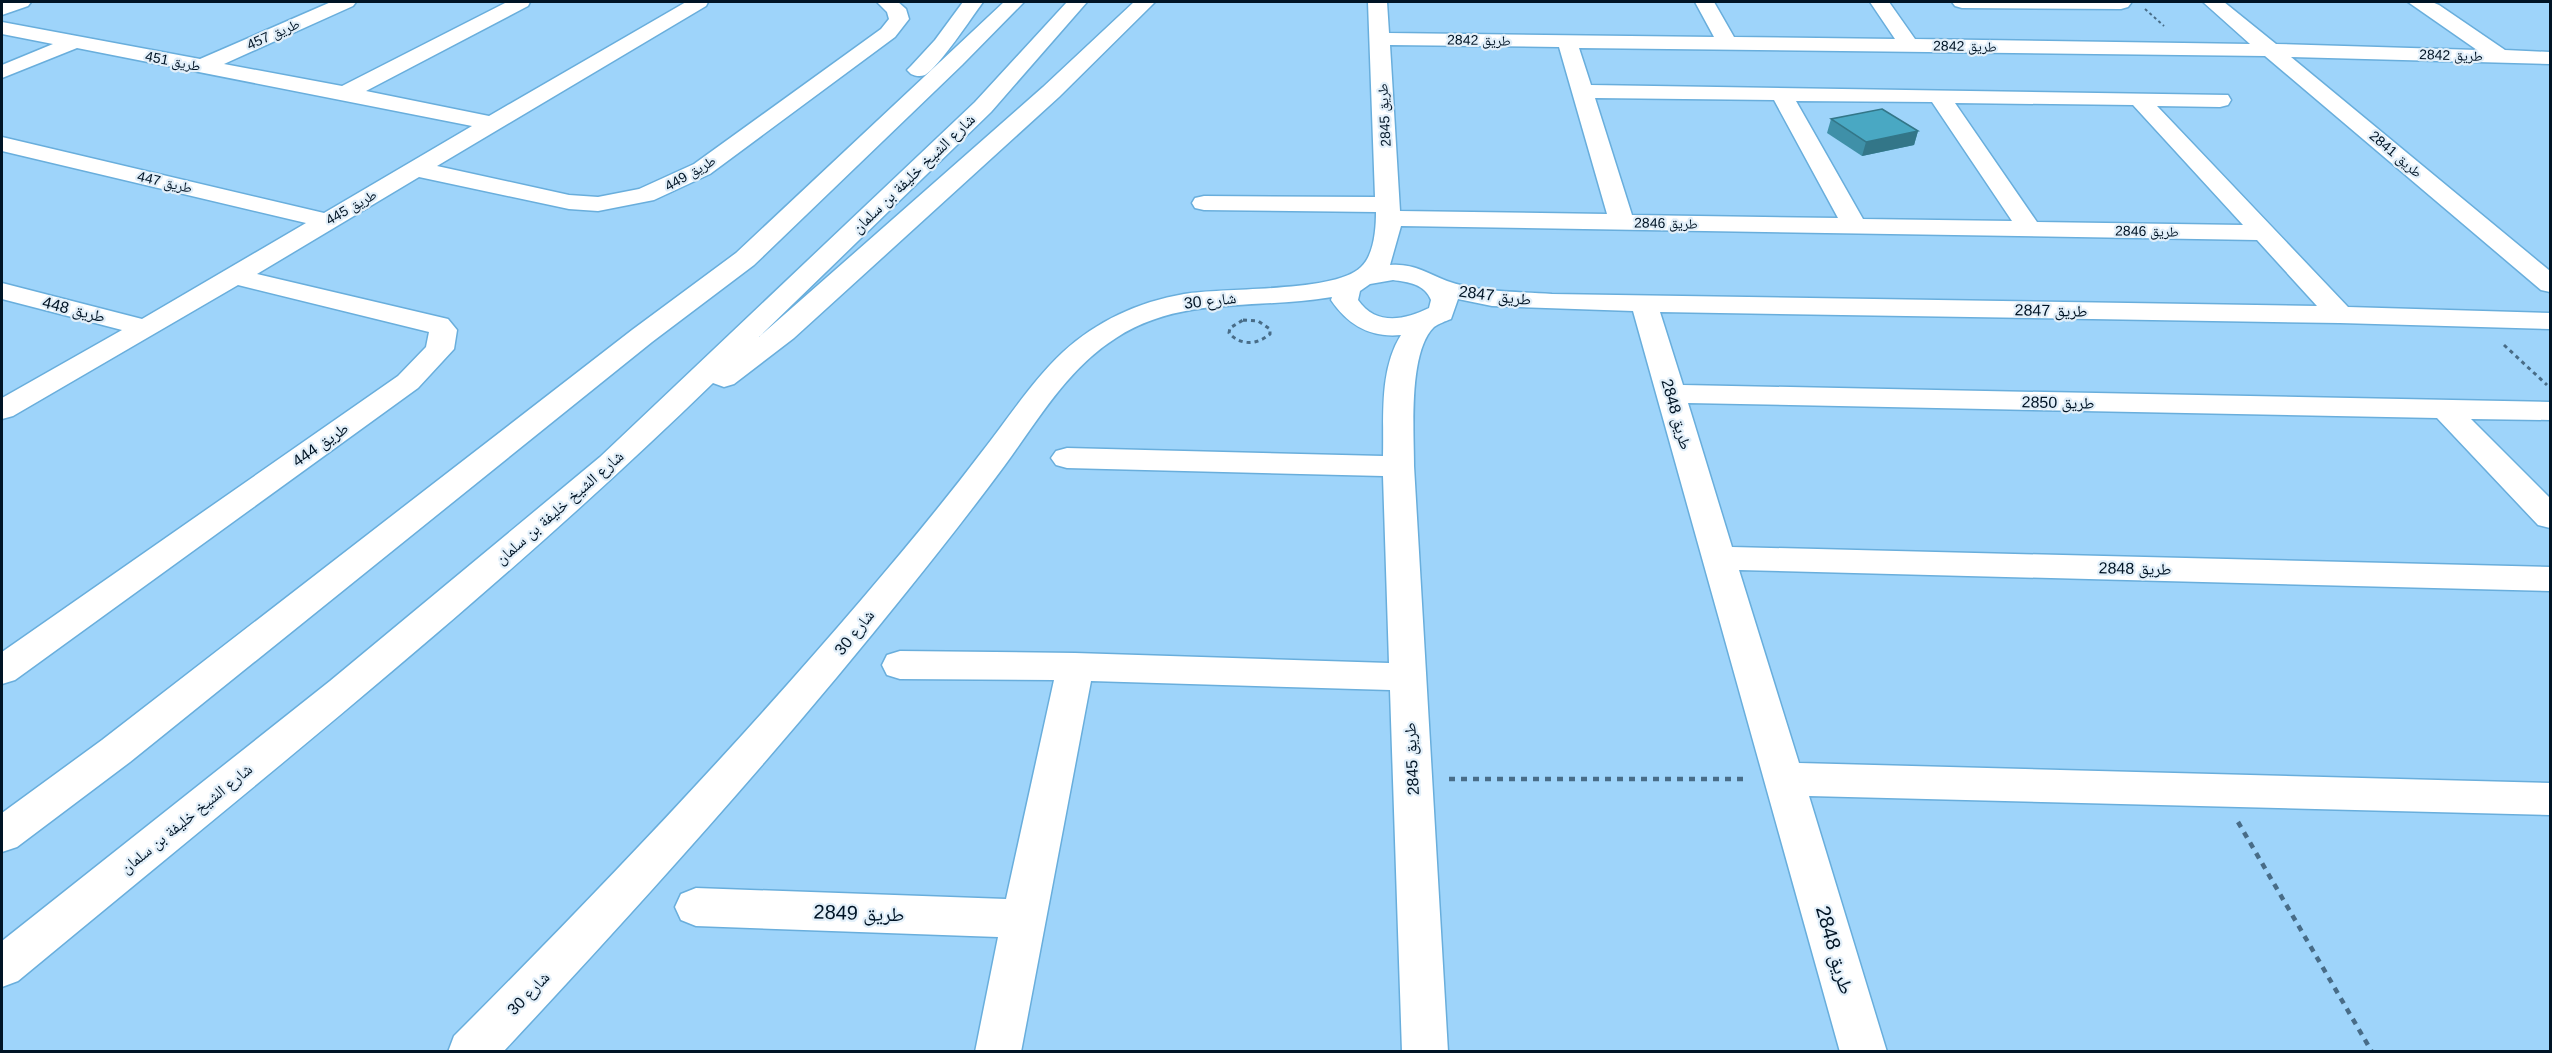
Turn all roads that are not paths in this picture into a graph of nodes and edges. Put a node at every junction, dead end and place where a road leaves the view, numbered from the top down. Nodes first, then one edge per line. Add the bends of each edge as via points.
1 (21, 2) edge
2 (346, 2) edge
3 (521, 2) edge
4 (699, 2) edge
5 (886, 2) edge
6 (973, 2) edge
7 (1014, 2) edge
8 (1077, 2) edge
9 (1145, 2) edge
10 (1377, 2) edge
11 (1705, 2) edge
12 (1880, 2) edge
13 (1962, 2) edge
14 (2053, 2) edge
15 (2213, 2) edge
16 (2220, 2) edge
17 (2418, 2) edge
18 (2121, 3) road end
19 (2, 9) edge
20 (2242, 25) junction
21 (2, 28) edge
22 (1379, 39) junction
23 (1567, 41) junction
24 (75, 42) junction
25 (1727, 43) junction
26 (1909, 45) junction
27 (2273, 50) junction
28 (2499, 56) junction
29 (2550, 58) edge
30 (200, 67) junction
31 (2, 72) edge
32 (1582, 91) junction
33 (345, 93) junction
34 (1782, 95) junction
35 (1939, 96) junction
36 (2139, 99) junction
37 (2220, 100) dead end
38 (493, 124) junction
39 (2, 144) edge
40 (416, 169) junction
41 (1204, 203) dead end
42 (1389, 217) junction
43 (328, 221) junction
44 (1622, 222) junction
45 (1855, 226) junction
46 (2030, 229) junction
47 (2264, 233) junction
48 (234, 276) junction
49 (1427, 281) junction
50 (2550, 284) edge
51 (2, 291) edge
52 (1358, 298) junction
53 (1552, 302) junction
54 (1644, 304) junction
55 (2340, 315) junction
56 (1431, 319) junction
57 (2550, 321) edge
58 (146, 328) junction
59 (642, 336) junction
60 (1401, 378) junction
61 (1671, 394) junction
62 (2, 410) edge
63 (2446, 410) junction
64 (2550, 411) edge
65 (1067, 458) dead end
66 (611, 464) junction
67 (1398, 466) junction
68 (2550, 517) edge
69 (1719, 558) junction
70 (2550, 579) edge
71 (900, 665) dead end
72 (1075, 667) junction
73 (2, 670) edge
74 (1407, 677) junction
75 (1784, 779) junction
76 (2550, 799) edge
77 (2, 835) edge
78 (696, 907) dead end
79 (1023, 919) junction
80 (2, 967) edge
81 (471, 1052) edge
82 (998, 1052) edge
83 (1425, 1052) edge
84 (1864, 1052) edge

1 - 19 main road
2 - 30 main road, طريق 457
3 - 33 main road
4 - 38 main road, طريق 445
5 - 40 main road, طريق 449 via 900,18 888,33 702,169 645,195 606,203 568,202
6 - 59 main road via 942,44 854,138 726,252
7 - 59 main road via 745,259
8 - 66 main road, شارع الشيخ خليفة بن سلمان via 983,106
9 - 66 main road via 1051,92 784,332
10 - 22 main road, طريق 2845
11 - 25 main road
12 - 26 main road
13 - 14 main road
14 - 18 main road
15 - 20 main road, طريق 2841
16 - 20 main road, طريق 2841
17 - 28 main road
20 - 27 main road, طريق 2841
21 - 24 main road, طريق 451
22 - 23 main road, طريق 2842
22 - 42 main road, طريق 2845
23 - 25 main road, طريق 2842
23 - 32 main road, طريق 2846
24 - 30 main road, طريق 451
24 - 31 main road
25 - 26 main road, طريق 2842
26 - 27 main road, طريق 2842
27 - 28 main road, طريق 2842
27 - 50 main road, طريق 2841
28 - 29 main road, طريق 2842
30 - 33 main road, طريق 451
32 - 34 main road
32 - 44 main road, طريق 2846
33 - 38 main road, طريق 451
34 - 35 main road
34 - 45 main road
35 - 36 main road
35 - 46 main road
36 - 37 main road
36 - 47 main road
38 - 40 main road, طريق 445
39 - 43 main road, طريق 447
40 - 43 main road, طريق 445
41 - 42 main road, طريق 2846
42 - 44 main road, طريق 2846
42 - 49 main road, طريق 2845 via 1403,260
42 - 52 main road, طريق 2845 via 1380,260
43 - 48 main road, طريق 445
44 - 45 main road, طريق 2846
45 - 46 main road, طريق 2846
46 - 47 main road, طريق 2846
47 - 55 main road
48 - 58 main road, طريق 445
48 - 73 main road, طريق 444 via 438,325 443,330 440,349 408,382
49 - 52 main road, طريق 2847 via 1393,272
49 - 53 main road, طريق 2847 via 1492,298
49 - 56 main road via 1444,300
51 - 58 main road, طريق 448
52 - 56 main road, طريق 2847 via 1395,327
52 - 60 main road, طريق 2845
52 - 81 main road, شارع 30 via 1329,304 1274,296 1198,299 1129,319 1078,351 831,659 610,908
53 - 54 main road, طريق 2847
53 - 56 main road, طريق 2847 via 1495,304
54 - 55 main road, طريق 2847
54 - 61 main road, طريق 2848
55 - 57 main road, طريق 2847
56 - 60 main road, طريق 2845 via 1414,334
58 - 62 main road, طريق 445
59 - 77 main road via 116,751
60 - 67 main road, طريق 2845
61 - 63 main road, طريق 2850
61 - 69 main road, طريق 2848
63 - 64 main road, طريق 2850
63 - 68 main road
65 - 67 main road
66 - 80 main road, شارع الشيخ خليفة بن سلمان via 343,691
67 - 74 main road, طريق 2845
69 - 70 main road, طريق 2848
69 - 75 main road, طريق 2848
71 - 72 main road
72 - 74 main road
72 - 79 main road
74 - 83 main road, طريق 2845
75 - 76 main road
75 - 84 main road, طريق 2848
78 - 79 main road, طريق 2849
79 - 82 main road

